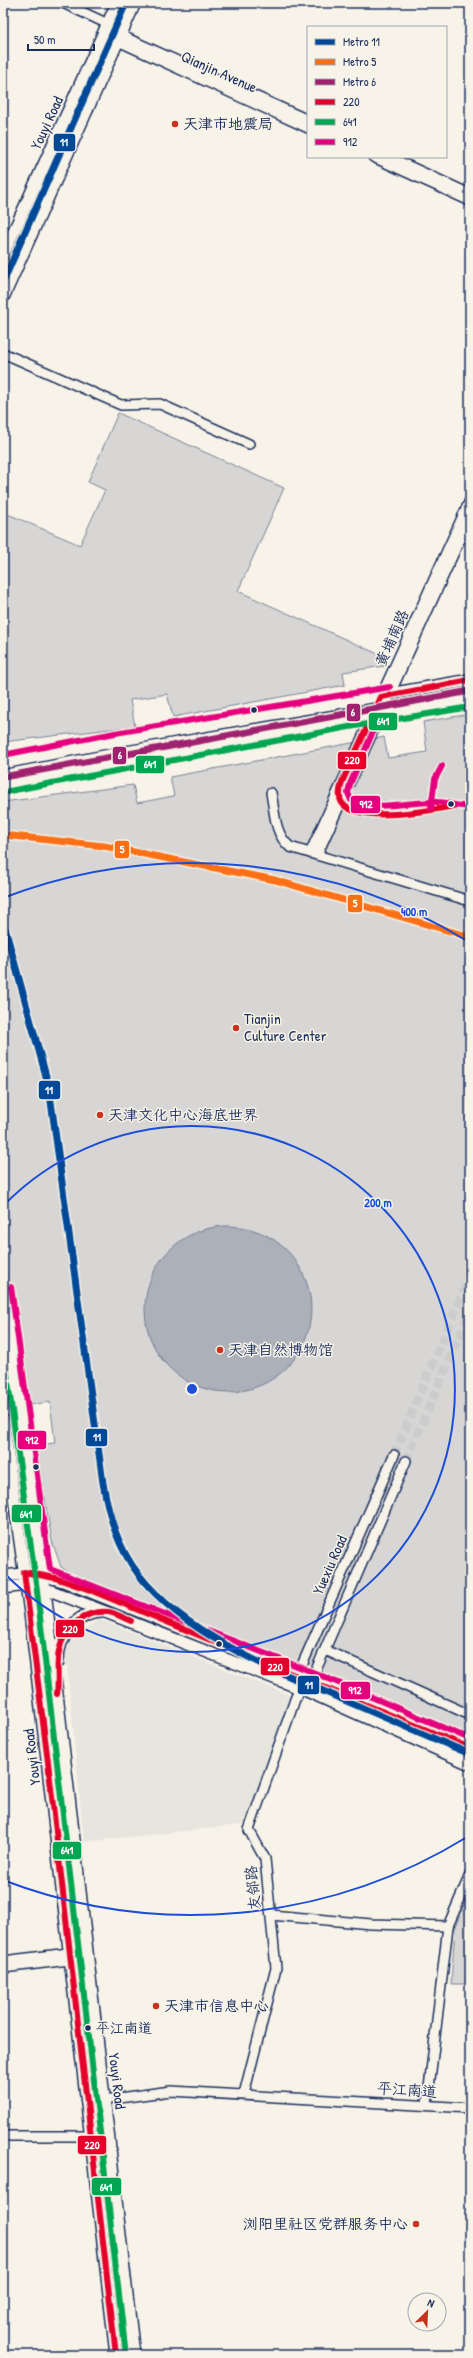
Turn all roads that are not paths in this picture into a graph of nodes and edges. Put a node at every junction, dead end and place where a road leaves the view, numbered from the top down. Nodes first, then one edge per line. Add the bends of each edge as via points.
1 (63, 3) edge
2 (117, 3) edge
3 (135, 3) edge
4 (108, 24) junction
5 (119, 38) junction
6 (307, 120) edge
7 (307, 128) edge
8 (375, 158) edge
9 (391, 158) edge
10 (470, 194) edge
11 (470, 201) edge
12 (3, 255) edge
13 (3, 298) edge
14 (3, 353) edge
15 (249, 444) dead end
16 (470, 500) edge
17 (470, 517) edge
18 (470, 680) edge
19 (386, 696) junction
20 (470, 699) edge
21 (377, 715) junction
22 (3, 763) edge
23 (3, 784) edge
24 (274, 793) dead end
25 (314, 852) junction
26 (470, 897) edge
27 (470, 901) edge
28 (3, 1288) edge
29 (3, 1420) edge
30 (394, 1455) tunnel mouth
31 (406, 1461) tunnel mouth
32 (24, 1572) junction
33 (43, 1575) junction
34 (3, 1576) edge
35 (26, 1585) junction
36 (3, 1588) edge
37 (44, 1588) junction
38 (108, 1612) junction
39 (325, 1650) junction
40 (298, 1675) junction
41 (312, 1680) junction
42 (300, 1689) junction
43 (57, 1695) junction
44 (470, 1715) edge
45 (470, 1748) edge
46 (470, 1764) edge
47 (470, 1875) edge
48 (270, 1915) junction
49 (448, 1926) junction
50 (86, 1954) junction
51 (70, 1956) junction
52 (3, 1961) edge
53 (3, 1968) edge
54 (244, 2094) junction
55 (104, 2100) junction
56 (427, 2105) junction
57 (470, 2108) edge
58 (3, 2136) edge
59 (91, 2136) junction
60 (116, 2355) edge
61 (134, 2355) edge

1 - 4 street
2 - 4 main road, Youyi Road
3 - 5 main road, Youyi Road
4 - 12 main road, Youyi Road
5 - 6 street, Qianjin Avenue
5 - 7 street, Qianjin Avenue
5 - 13 main road, Youyi Road
8 - 11 street
9 - 10 street
14 - 15 street via 121,405 160,404
16 - 19 street, 黄埔南路
17 - 19 street, 黄埔南路
18 - 19 main road
19 - 21 street, 黄埔南路
19 - 22 main road via 116,741
20 - 21 main road
21 - 23 main road
21 - 25 street, 黄埔南路
24 - 25 street via 280,838 290,847
25 - 26 street
25 - 27 street
28 - 33 main road, Youyi Road
29 - 32 main road, Youyi Road
30 - 40 street, Yuexiu Road
31 - 39 street, Yuexiu Road
32 - 33 main road
32 - 34 main road
32 - 35 main road, Youyi Road
33 - 37 main road, Youyi Road
33 - 40 main road
35 - 36 main road
35 - 37 main road
35 - 51 main road, Youyi Road
37 - 38 main road
37 - 43 main road, Youyi Road
38 - 42 main road
38 - 43 main road via 96,1612 86,1616 72,1626 64,1636 58,1657
39 - 41 street, Yuexiu Road
39 - 44 street
40 - 41 main road
40 - 42 street, Yuexiu Road
41 - 42 street, Yuexiu Road
41 - 45 main road
42 - 46 main road
42 - 48 street, 友邻路 via 249,1830 265,1859
43 - 50 main road, Youyi Road
47 - 49 street
48 - 49 street via 371,1924
48 - 54 street, 友邻路 via 276,1968
49 - 56 street
50 - 51 street
50 - 55 main road, Youyi Road
51 - 52 street
51 - 53 street
51 - 59 main road, Youyi Road
54 - 55 street, 平江南道 via 171,2091
54 - 56 street, 平江南道
55 - 61 main road, Youyi Road
56 - 57 street, 平江南道
58 - 59 street
59 - 60 main road, Youyi Road

